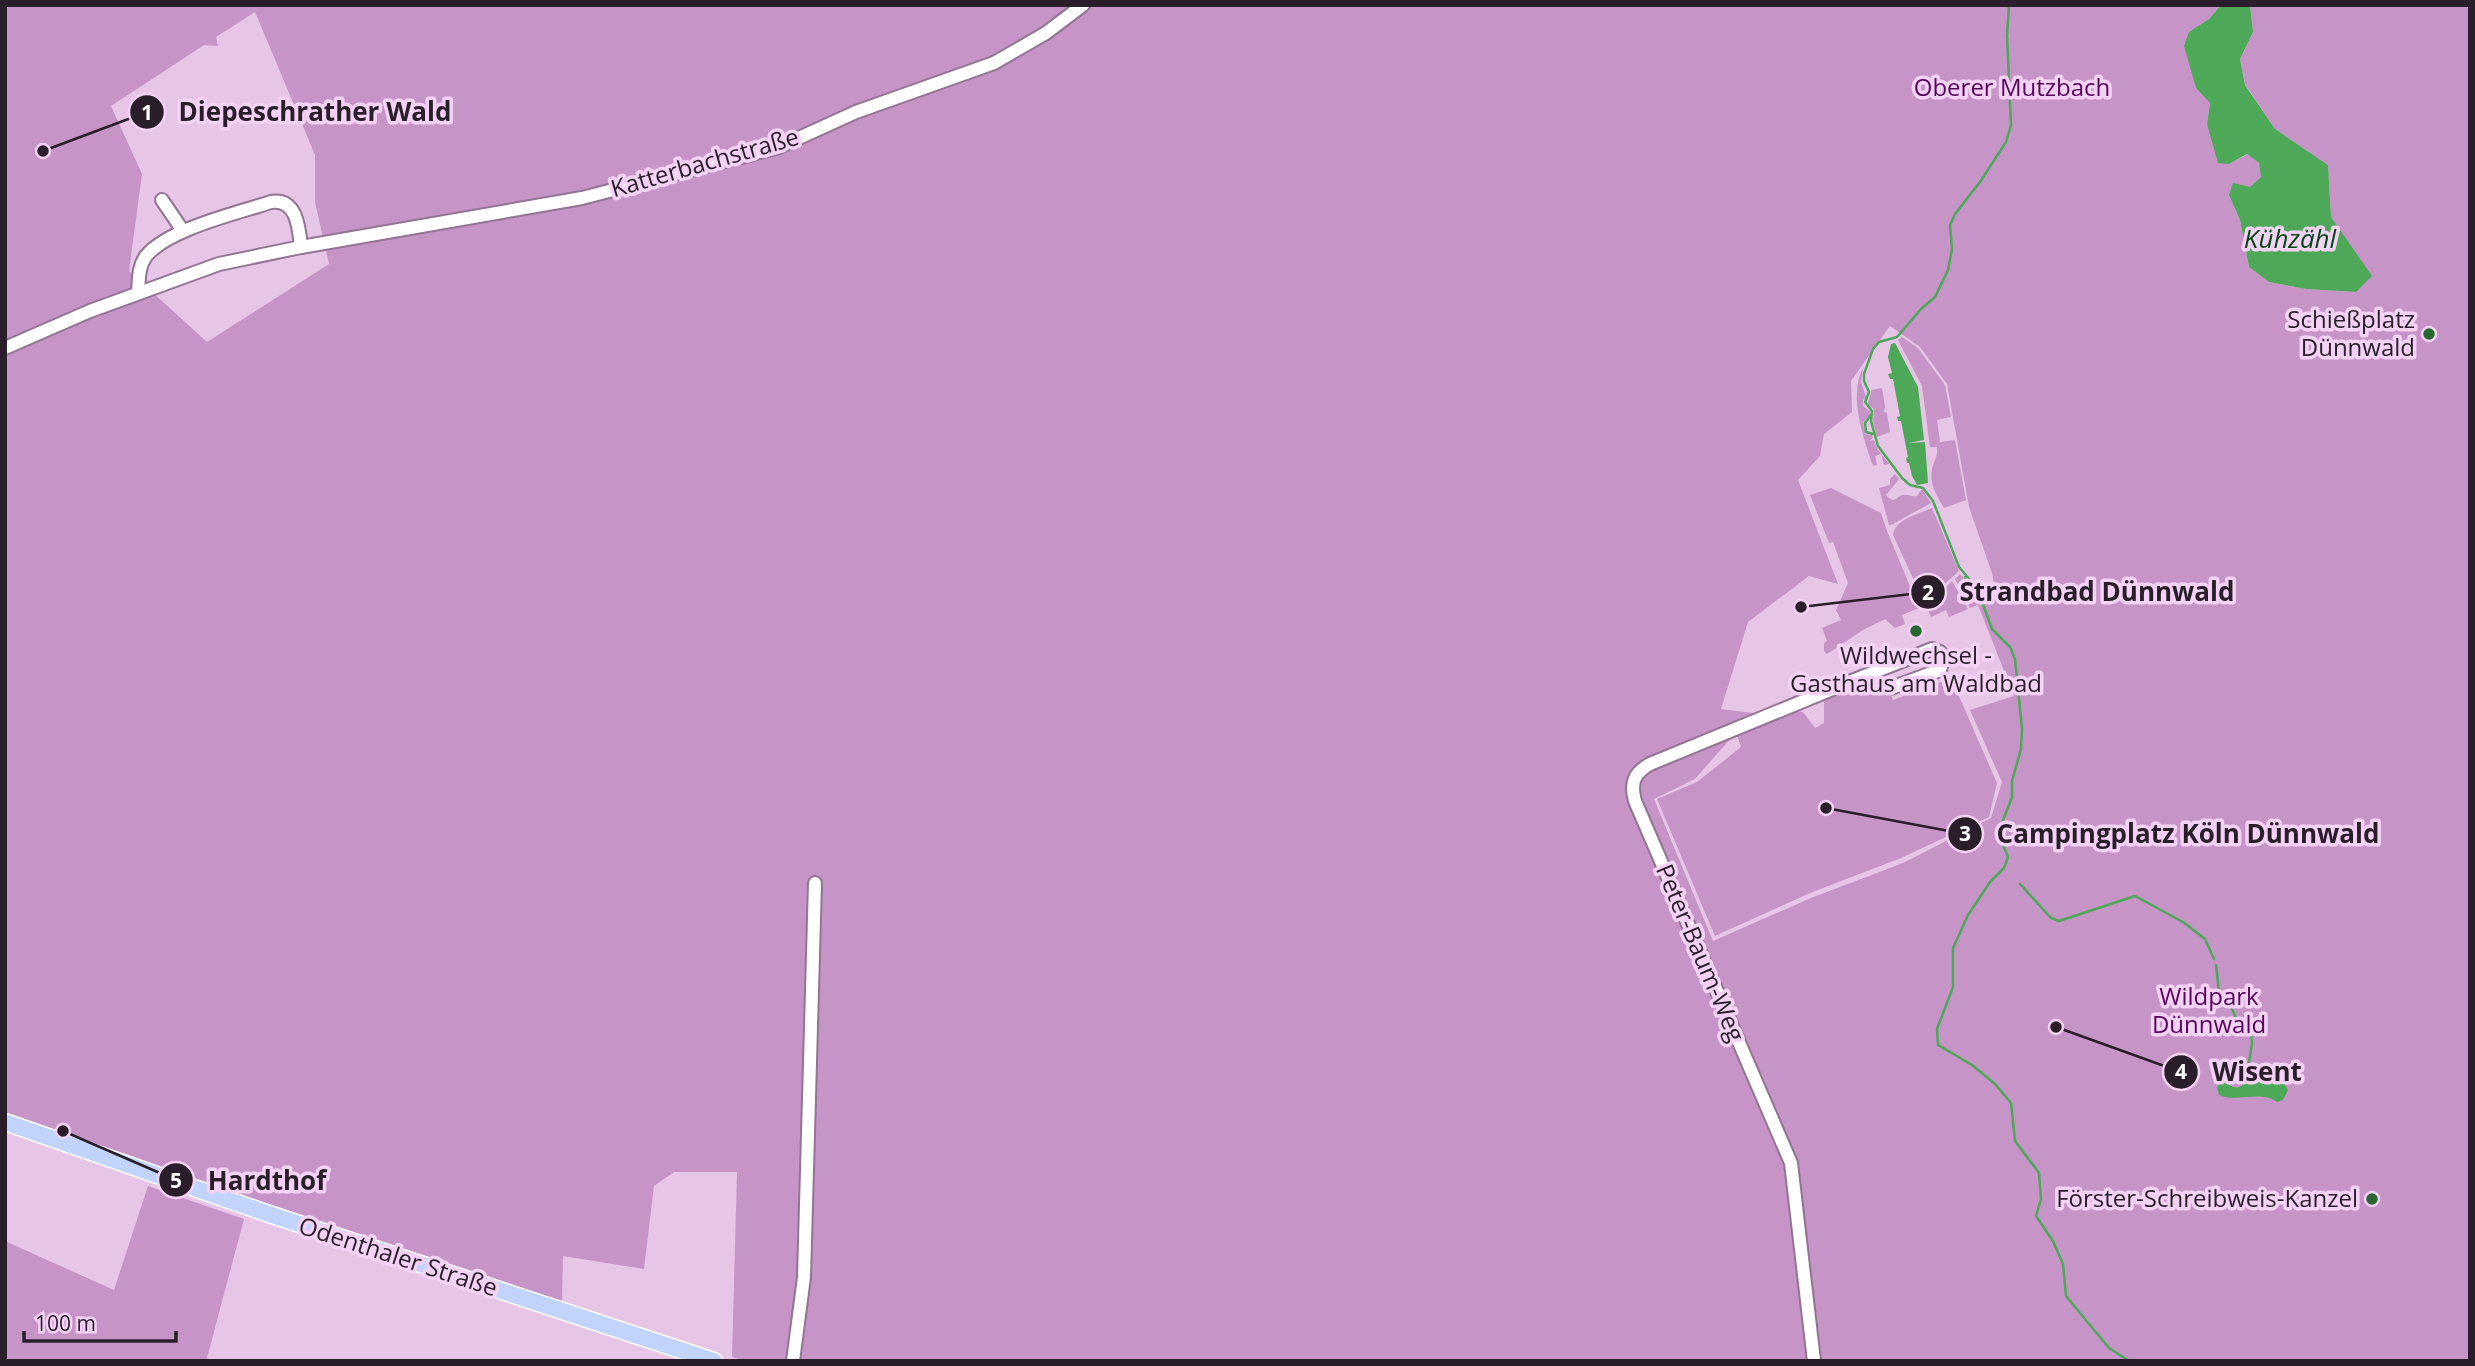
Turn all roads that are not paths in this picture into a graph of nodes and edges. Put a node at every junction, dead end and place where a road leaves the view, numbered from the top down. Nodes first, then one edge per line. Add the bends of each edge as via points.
1 (1083, 5) edge
2 (162, 200) dead end
3 (183, 231) junction
4 (301, 247) junction
5 (138, 293) junction
6 (5, 348) edge
7 (1852, 681) junction
8 (815, 883) dead end
9 (5, 1122) edge
10 (714, 1361) edge
11 (793, 1361) edge
12 (1814, 1361) edge

1 - 4 street, Katterbachstraße via 994,63 856,112 779,147 582,198
2 - 3 street
3 - 4 street via 278,201 292,208
3 - 5 street via 147,256 140,268
4 - 5 street, Katterbachstraße via 219,264
5 - 6 street, Katterbachstraße
7 - 7 street, Peter-Baum-Weg via 1891,688 1940,670 1943,659 1932,649
7 - 12 street, Peter-Baum-Weg via 1650,764 1635,776 1632,787 1791,1163
8 - 11 street via 804,1277
9 - 10 main road, Odenthaler Straße

